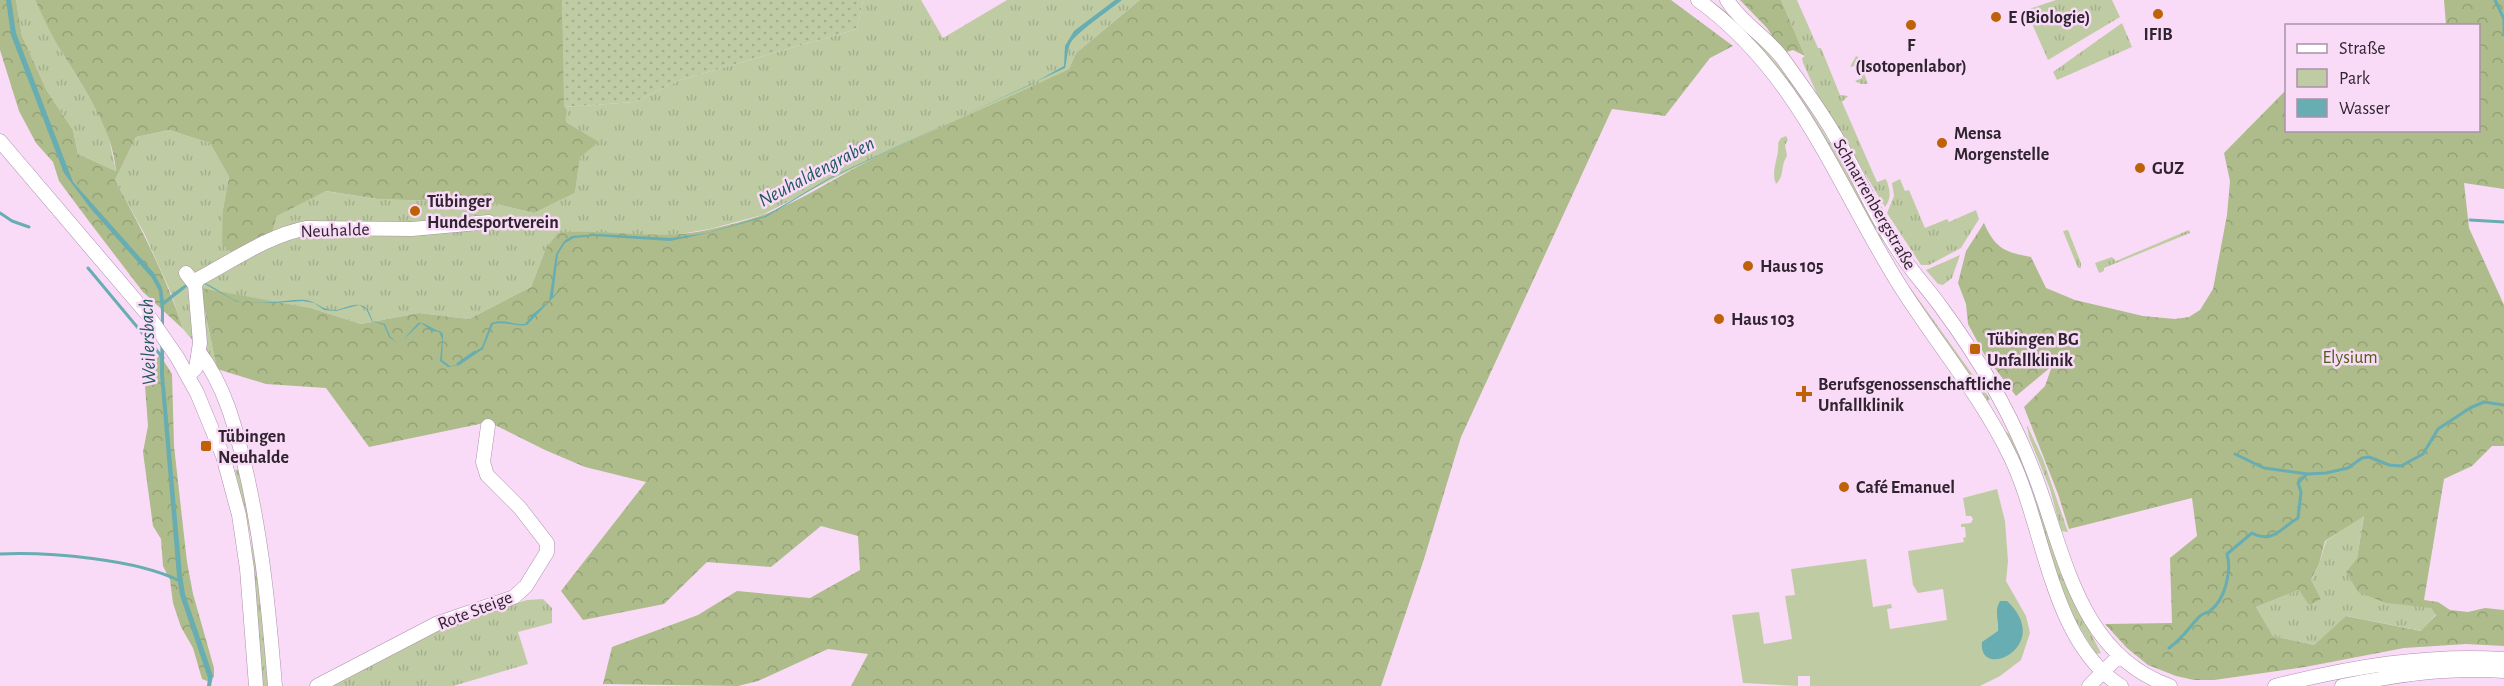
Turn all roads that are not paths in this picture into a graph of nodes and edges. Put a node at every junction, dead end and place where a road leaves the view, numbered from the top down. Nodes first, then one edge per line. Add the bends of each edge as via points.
1 (1698, 0) edge
2 (1727, 0) edge
3 (0, 141) edge
4 (489, 222) dead end
5 (186, 273) dead end
6 (195, 285) junction
7 (199, 352) junction
8 (186, 372) junction
9 (1967, 385) junction
10 (2010, 419) junction
11 (488, 426) dead end
12 (2119, 656) junction
13 (2504, 659) edge
14 (2504, 671) edge
15 (2104, 674) junction
16 (2301, 683) edge
17 (256, 686) edge
18 (275, 686) edge
19 (317, 686) edge
20 (2089, 686) edge
21 (2121, 686) edge
22 (2170, 686) edge
23 (2275, 686) edge
24 (2343, 686) edge

1 - 9 street, Schnarrenbergstraße via 1738,32 1775,73 1804,114 1885,261
2 - 10 street, Schnarrenbergstraße via 1781,57 1834,134 1900,254 1970,350
3 - 8 street via 139,303
4 - 6 street, Neuhalde via 412,229 296,230 198,279
5 - 6 street
6 - 7 street
7 - 8 street via 196,368
7 - 18 street via 212,370 235,427 255,512 270,616
8 - 17 street via 215,434 239,515
9 - 10 street, Schnarrenbergstraße via 1990,410
9 - 15 street, Schnarrenbergstraße via 2000,437 2030,502 2064,615
10 - 12 street, Schnarrenbergstraße via 2034,471 2082,606
11 - 19 street, Rote Steige via 483,462 487,475 547,543 547,552 526,586 514,597 438,623
12 - 15 street
12 - 22 street, Schnarrenbergstraße
13 - 16 street via 2426,658 2382,663
14 - 24 street via 2423,672
15 - 20 street
15 - 21 street, Schnarrenbergstraße
16 - 23 street

